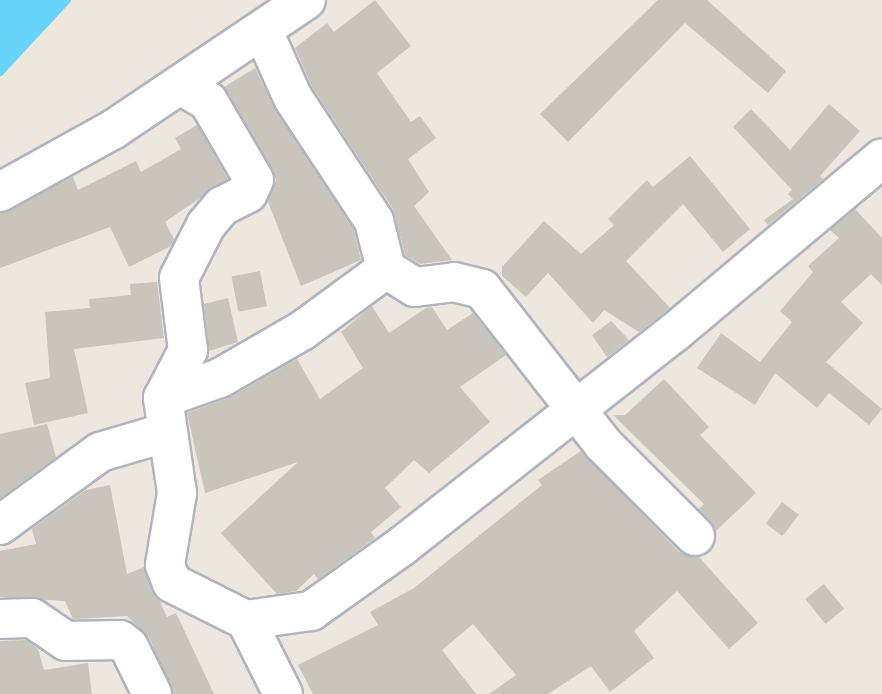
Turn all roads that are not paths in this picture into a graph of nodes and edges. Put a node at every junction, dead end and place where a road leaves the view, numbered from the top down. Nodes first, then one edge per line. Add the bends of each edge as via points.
1 (306, 0) edge
2 (263, 31) junction
3 (180, 85) junction
4 (882, 158) edge
5 (0, 192) edge
6 (386, 269) junction
7 (576, 406) junction
8 (164, 415) junction
9 (0, 525) edge
10 (695, 536) dead end
11 (0, 619) edge
12 (246, 620) junction
13 (152, 694) edge
14 (283, 694) edge

1 - 2 street
2 - 3 street
2 - 6 street via 293,98 374,221
3 - 5 street via 114,129
3 - 8 street via 208,101 254,180 248,193 222,206 188,253 179,278 188,350
4 - 7 street via 675,332
6 - 7 street via 415,287 454,282 482,289
6 - 8 street via 303,330
7 - 10 street via 603,444
7 - 12 street via 402,546 311,611
8 - 9 street via 100,452
8 - 12 street via 177,493 165,565 172,583
11 - 13 street via 32,618 66,641 120,640 129,647
12 - 14 street

